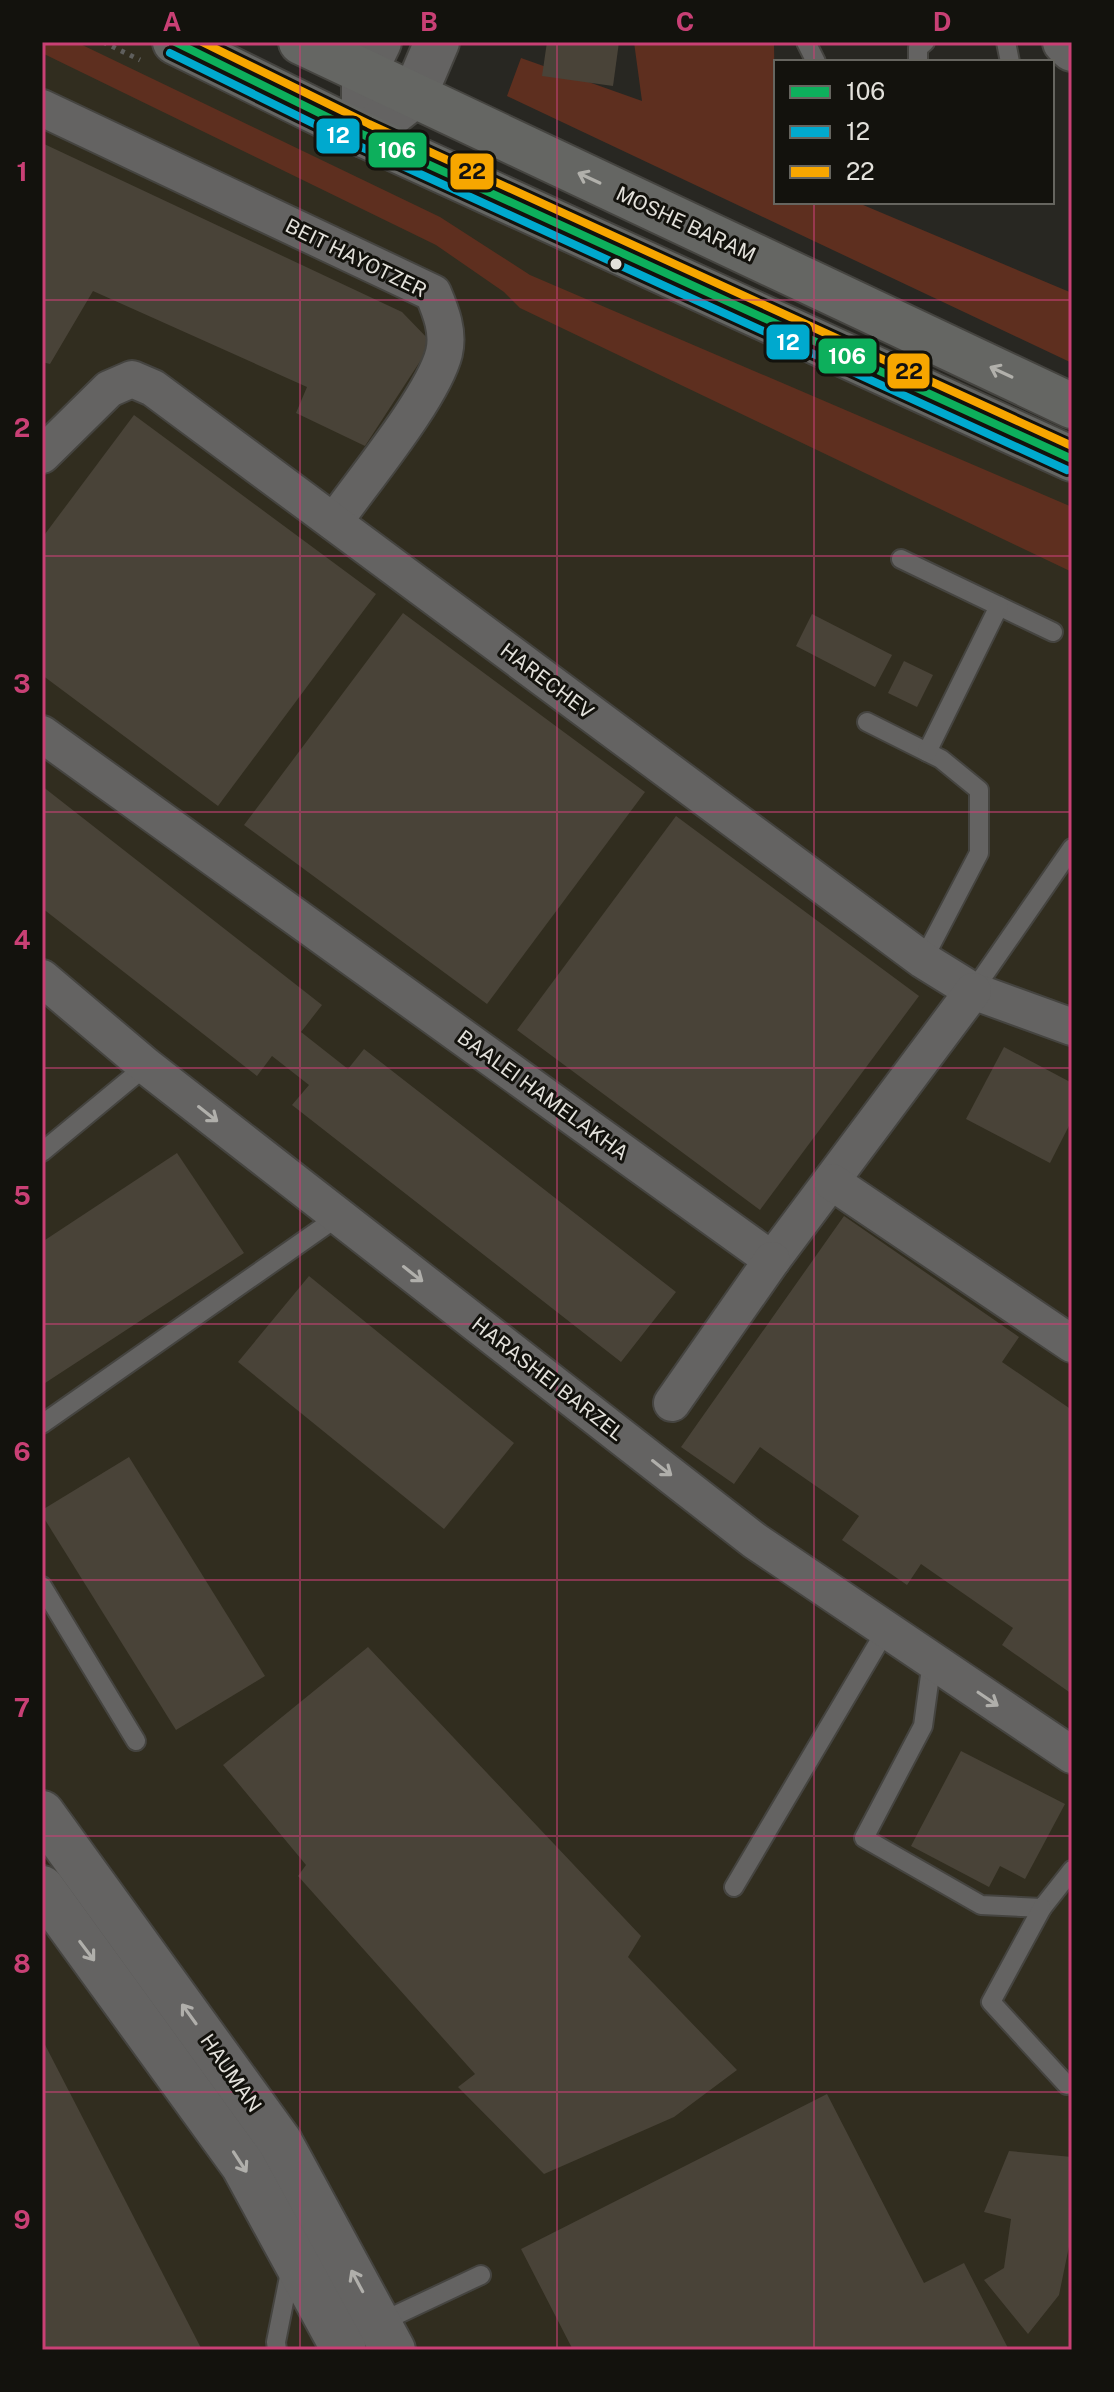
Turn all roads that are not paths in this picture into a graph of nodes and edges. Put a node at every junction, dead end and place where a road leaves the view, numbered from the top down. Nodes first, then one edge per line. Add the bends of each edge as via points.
1 (175, 42) edge
2 (301, 42) edge
3 (437, 42) edge
4 (806, 42) edge
5 (925, 42) edge
6 (1065, 42) edge
7 (1072, 49) edge
8 (372, 57) edge
9 (814, 60) edge
10 (918, 60) edge
11 (414, 96) junction
12 (42, 108) edge
13 (364, 135) junction
14 (1072, 406) edge
15 (42, 455) edge
16 (1072, 459) edge
17 (334, 522) junction
18 (901, 559) dead end
19 (999, 606) junction
20 (1053, 632) dead end
21 (867, 722) dead end
22 (42, 734) edge
23 (927, 752) junction
24 (1072, 848) edge
25 (923, 960) junction
26 (42, 978) edge
27 (973, 991) junction
28 (1072, 1027) edge
29 (146, 1066) junction
30 (42, 1152) edge
31 (832, 1182) junction
32 (339, 1216) junction
33 (772, 1260) junction
34 (1072, 1344) edge
35 (672, 1403) dead end
36 (42, 1424) edge
37 (42, 1586) edge
38 (886, 1630) junction
39 (932, 1661) junction
40 (136, 1741) dead end
41 (1072, 1755) edge
42 (42, 1813) edge
43 (1072, 1870) edge
44 (734, 1887) dead end
45 (42, 1888) edge
46 (1042, 1908) junction
47 (1067, 2085) dead end
48 (294, 2255) junction
49 (481, 2275) dead end
50 (386, 2336) edge
51 (277, 2350) edge
52 (344, 2350) edge

1 - 13 main road
2 - 8 main road, MOSHE BARAM
3 - 11 street
4 - 9 lane
5 - 10 lane via 918,48
6 - 7 street
8 - 11 main road, MOSHE BARAM
8 - 13 street
11 - 13 street
14 -> 11 main road, MOSHE BARAM
12 - 17 street, BEIT HAYOTZER via 433,293 444,322 444,352 428,389
13 - 16 main road
15 - 17 street, HARECHEV via 109,389 132,379 153,388
17 - 25 street, HARECHEV
18 - 19 lane
19 - 20 lane
19 - 23 lane
21 - 23 lane
22 - 33 street, BAALEI HAMELAKHA
23 - 25 lane via 979,790 979,853
24 - 27 lane
25 - 27 street, HARECHEV
26 - 29 street, HARASHEI BARZEL
27 - 28 street, HARECHEV
27 - 31 street
29 - 30 lane
29 -> 32 street, HARASHEI BARZEL
31 - 33 street
31 - 34 street
32 - 36 lane
32 -> 38 street, HARASHEI BARZEL via 755,1541
33 - 35 street
37 - 40 lane
38 - 39 street, HARASHEI BARZEL
38 - 44 lane
39 -> 41 street, HARASHEI BARZEL
39 - 46 lane via 923,1726 864,1838 981,1905
50 -> 42 street, HAUMAN via 280,2142
43 - 46 lane
45 -> 48 street via 243,2165
46 - 47 lane via 991,2002
48 - 51 lane
48 - 52 street
49 - 50 lane

